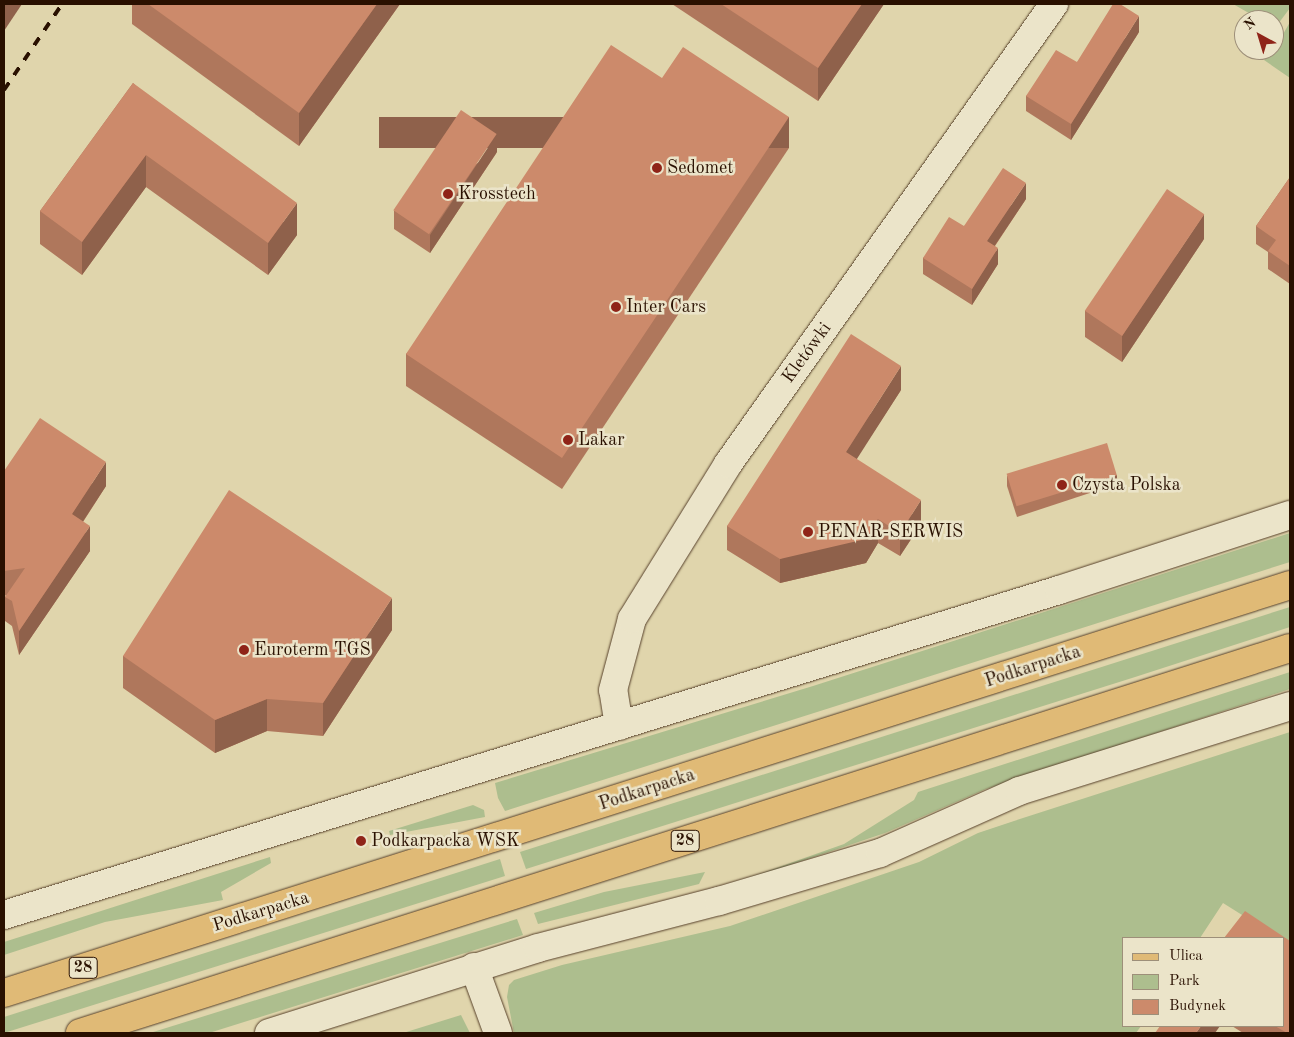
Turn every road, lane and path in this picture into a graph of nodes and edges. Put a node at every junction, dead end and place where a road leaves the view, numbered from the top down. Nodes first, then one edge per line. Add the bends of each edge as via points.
1 (1054, 4) edge
2 (1290, 515) edge
3 (1290, 584) edge
4 (1290, 648) edge
5 (1290, 706) edge
6 (619, 726) junction
7 (4, 915) edge
8 (474, 967) junction
9 (4, 993) edge
10 (80, 1033) edge
11 (269, 1033) edge
12 (498, 1033) edge

1 - 6 street, Kletówki via 728,464 632,619 613,690
2 - 6 street
3 - 9 main road, Podkarpacka / 28
4 - 10 main road, 28
5 - 8 street via 1019,791 880,853 719,901
6 - 7 street
8 - 11 street
8 - 12 street

